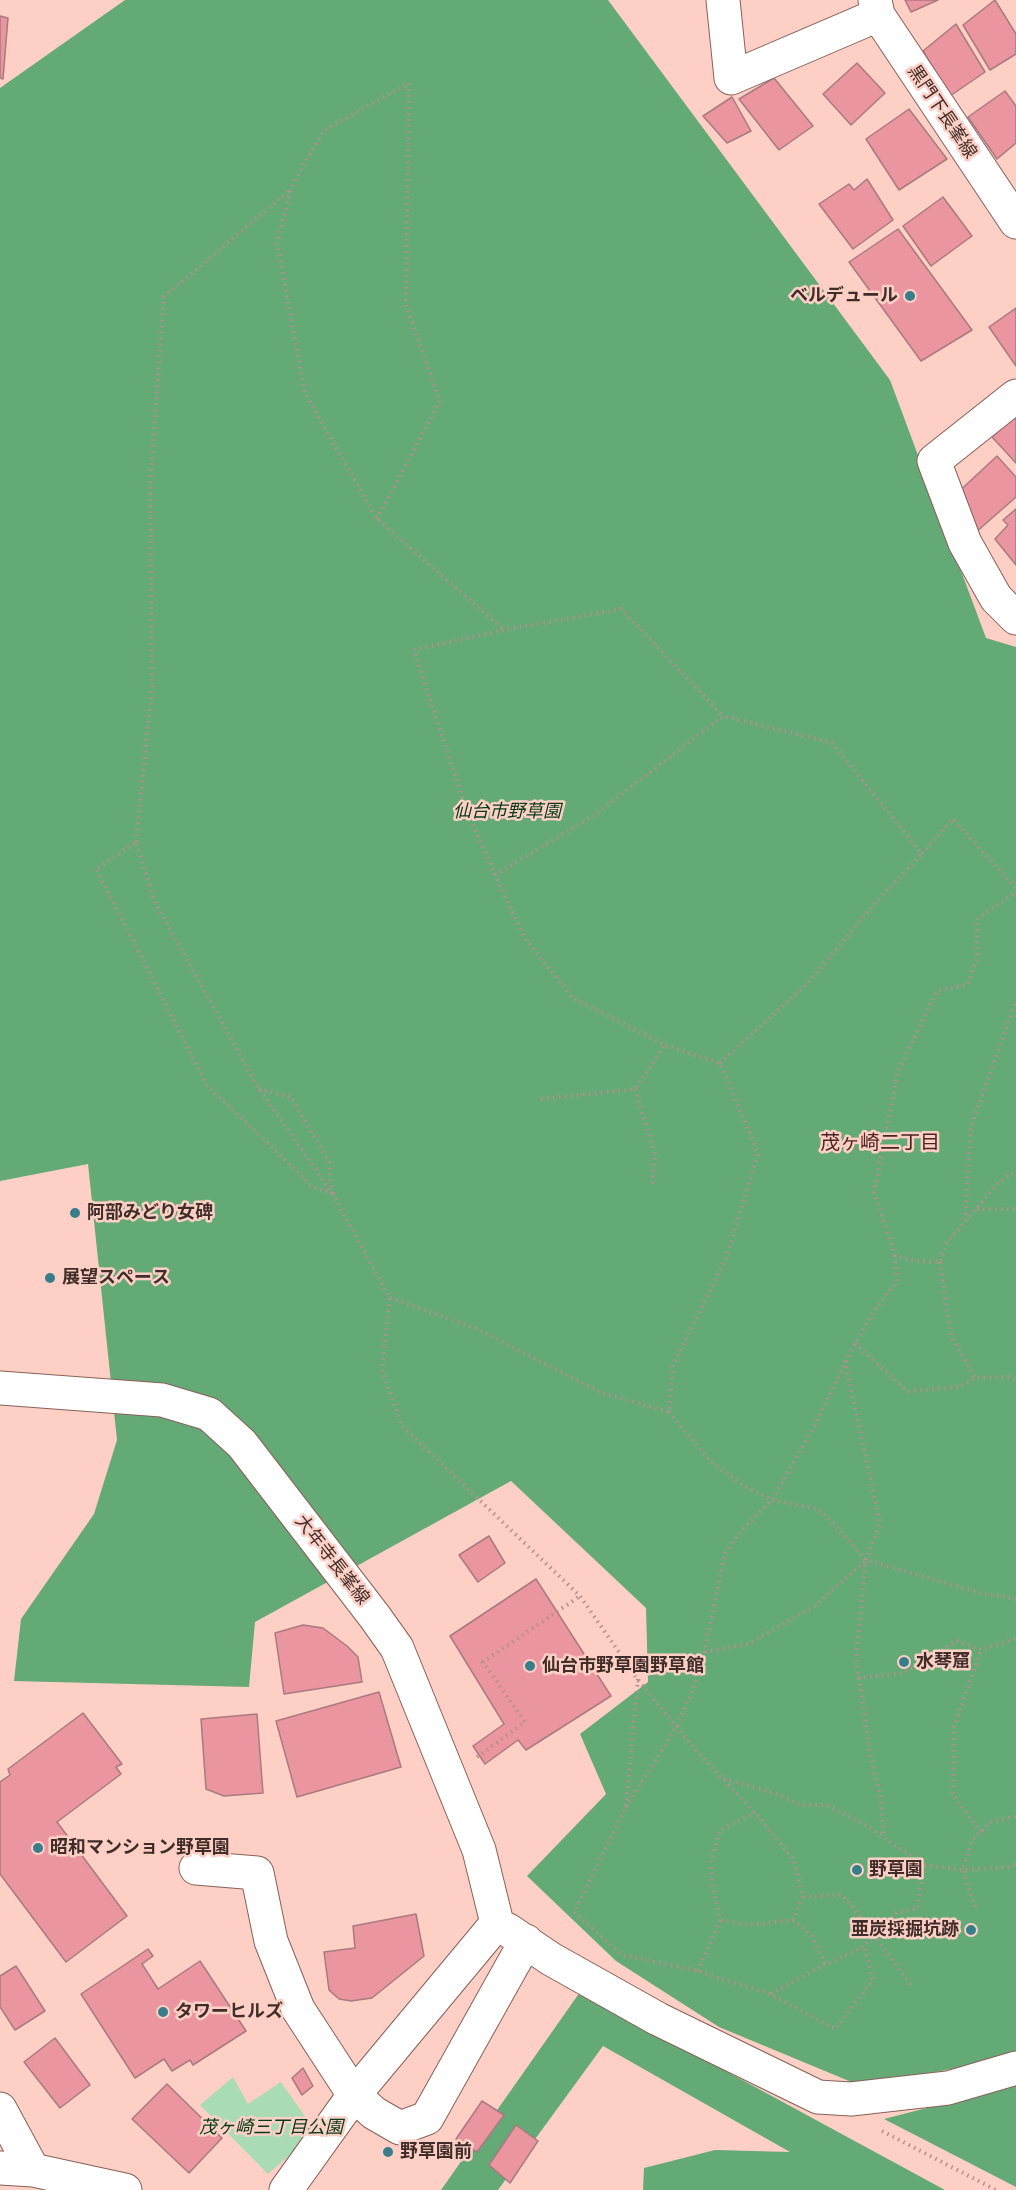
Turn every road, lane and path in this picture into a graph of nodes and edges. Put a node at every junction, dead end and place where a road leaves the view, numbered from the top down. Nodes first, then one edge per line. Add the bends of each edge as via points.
1 (723, 0) edge
2 (876, 8) edge
3 (291, 188) junction
4 (1016, 222) edge
5 (1016, 396) edge
6 (377, 519) junction
7 (1016, 618) edge
8 (504, 630) junction
9 (723, 716) junction
10 (136, 842) junction
11 (922, 854) junction
12 (495, 875) junction
13 (1016, 888) edge
14 (1016, 892) edge
15 (1016, 1001) edge
16 (664, 1045) junction
17 (720, 1063) junction
18 (259, 1089) junction
19 (634, 1089) junction
20 (541, 1099) dead end
21 (1016, 1171) edge
22 (651, 1185) dead end
23 (332, 1193) junction
24 (976, 1209) junction
25 (1016, 1209) edge
26 (965, 1221) junction
27 (896, 1256) junction
28 (940, 1262) junction
29 (390, 1298) junction
30 (855, 1343) junction
31 (845, 1361) junction
32 (975, 1378) junction
33 (1016, 1380) edge
34 (0, 1388) edge
35 (669, 1412) junction
36 (772, 1500) junction
37 (866, 1560) junction
38 (580, 1596) junction
39 (1016, 1599) edge
40 (1016, 1638) edge
41 (981, 1650) junction
42 (705, 1652) junction
43 (638, 1678) junction
44 (858, 1678) junction
45 (677, 1726) junction
46 (450, 1777) junction
47 (723, 1779) junction
48 (626, 1807) junction
49 (755, 1813) junction
50 (1016, 1816) edge
51 (981, 1832) junction
52 (884, 1837) junction
53 (1016, 1864) edge
54 (924, 1865) junction
55 (196, 1868) dead end
56 (963, 1870) junction
57 (803, 1897) junction
58 (975, 1907) dead end
59 (720, 1920) junction
60 (793, 1920) junction
61 (497, 1923) junction
62 (874, 1935) junction
63 (526, 1941) junction
64 (864, 1945) junction
65 (825, 1964) junction
66 (698, 1971) junction
67 (913, 1988) dead end
68 (770, 1994) junction
69 (1016, 2068) edge
70 (354, 2094) junction
71 (0, 2109) edge
72 (879, 2130) dead end
73 (0, 2168) edge
74 (33, 2170) junction
75 (125, 2190) edge
76 (286, 2190) edge
77 (996, 2190) edge

1 - 2 street via 731,78
2 - 4 street, 黒門下長峯線
3 - 6 path via 277,243 305,393
3 - 6 path via 323,131 409,83 406,306 440,401
3 - 10 path via 164,297 150,484 152,687
5 - 7 street via 934,461 965,543 996,598
6 - 8 path
8 - 9 path via 621,609
8 - 12 path via 414,650 468,815
9 - 11 path via 832,743
9 - 12 path via 593,816
10 - 18 path via 155,902
10 - 23 path via 96,869 207,1085 313,1187
11 - 13 path via 953,819
11 - 17 path via 806,985
12 - 16 path via 524,937 573,998
14 - 27 path via 977,919 977,958 968,984 937,991 898,1071 874,1192
15 - 26 path via 971,1127
16 - 17 path
16 - 19 path
17 - 35 path via 758,1153 727,1256 673,1365
18 - 23 path
18 - 23 path via 291,1097 329,1162
19 - 20 path
19 - 22 path via 655,1154
21 - 24 path via 998,1183
23 - 29 path
24 - 25 path
24 - 26 path
26 - 28 path via 946,1244
27 - 28 path
27 - 30 path via 897,1281
28 - 32 path via 951,1336
29 - 35 path via 476,1328 602,1393
29 - 38 path via 382,1370 402,1426
30 - 31 path
30 - 32 path via 908,1390 959,1387
31 - 36 path via 816,1423
31 - 37 path via 880,1524
32 - 33 path
34 - 46 street, 大年寺長峯線 via 162,1400 208,1414 242,1444 397,1648
35 - 36 path via 709,1460 744,1486
36 - 37 path via 817,1509
36 - 42 path via 725,1553
37 - 39 path via 981,1593
37 - 42 path via 816,1605 749,1644
37 - 44 path via 856,1657
38 - 43 path
38 - 46 path via 483,1662 525,1722
40 - 41 path
41 - 44 path via 957,1641 903,1673
41 - 51 path via 954,1727 953,1795
42 - 45 path
43 - 45 path
43 - 48 path
44 - 52 path via 881,1798
45 - 47 path
45 - 48 path
46 - 61 street, 大年寺長峯線 via 479,1850
47 - 49 path
47 - 52 path via 801,1805 827,1805
48 - 66 path via 574,1912 622,1955
49 - 57 path via 794,1860
49 - 59 path via 720,1830 711,1862
50 - 51 path via 991,1822
51 - 56 path via 972,1840
52 - 54 path
53 - 56 path
54 - 56 path
54 - 62 path via 917,1909 897,1912
55 - 70 street via 257,1873 271,1941 298,2009
56 - 58 path
57 - 60 path
57 - 62 path via 842,1895
59 - 60 path via 748,1925
59 - 66 path
60 - 65 path via 812,1936
61 - 63 street
61 - 70 street
62 - 64 path
62 - 67 path
63 - 69 street via 658,2019 818,2097 851,2099 948,2088
63 - 70 street via 427,2118 400,2128 374,2113
64 - 65 path
64 - 68 path via 873,1980 835,2029
65 - 68 path
66 - 68 path
70 - 76 street
71 - 74 street
72 - 77 path
73 - 74 street
74 - 75 street

